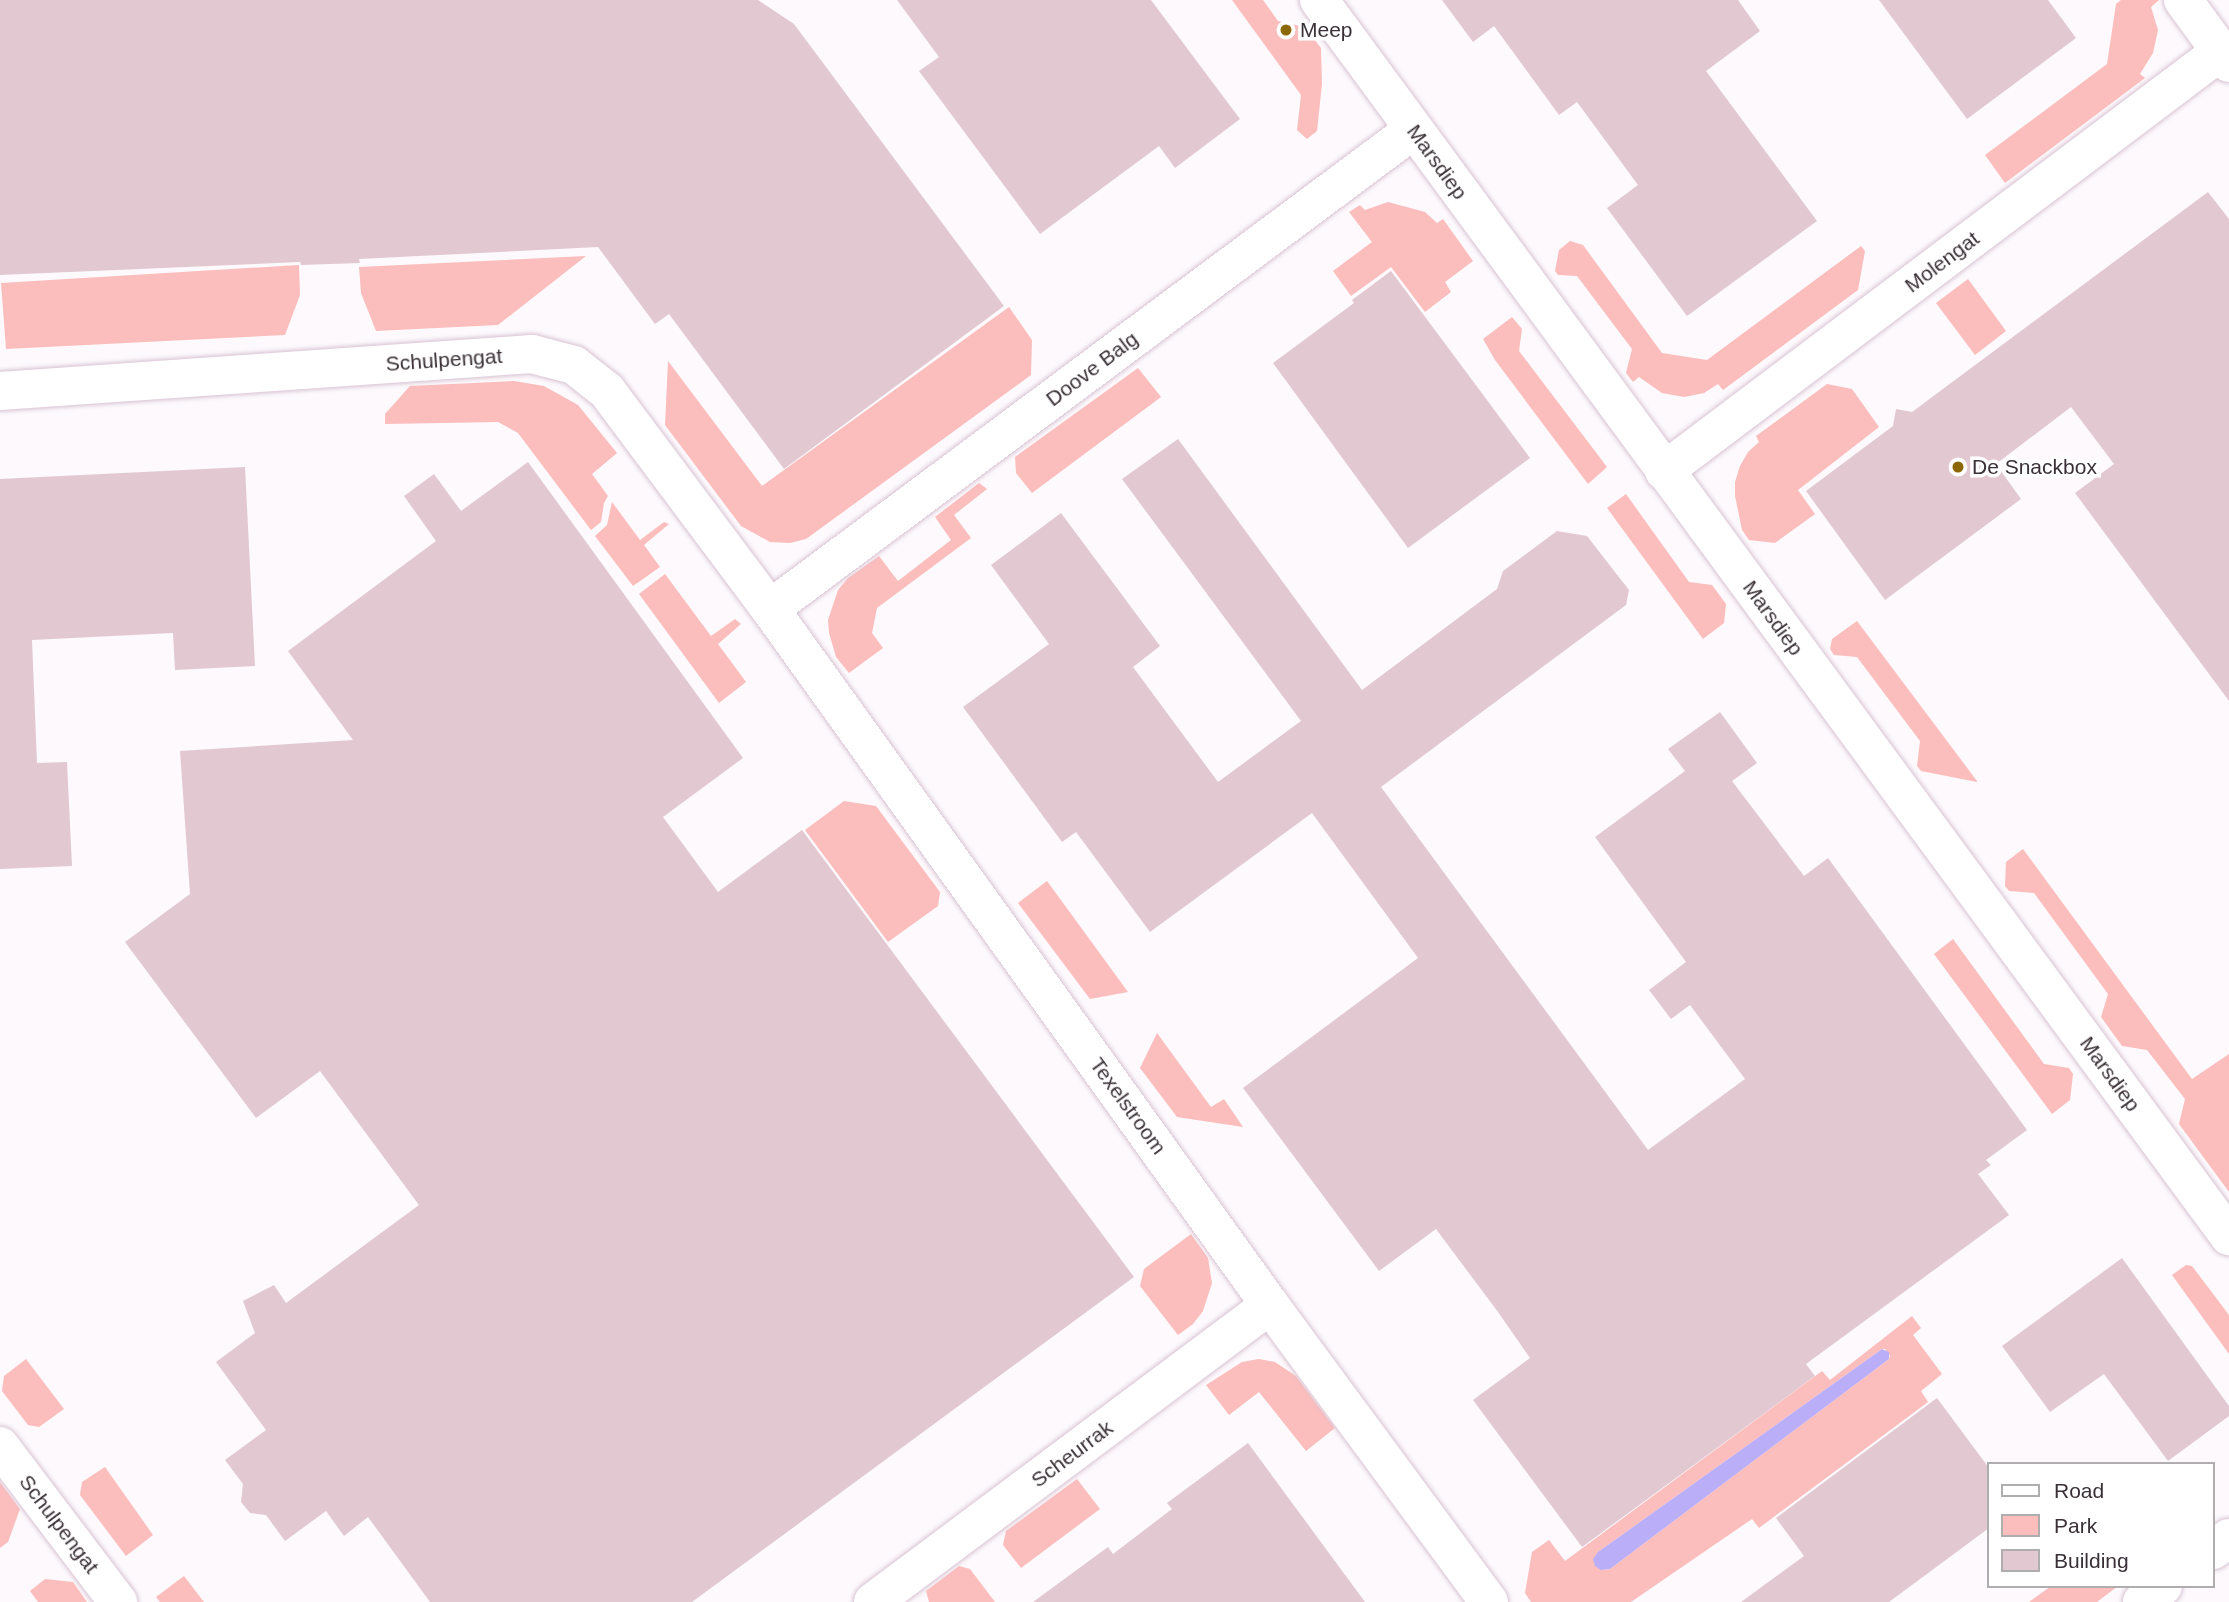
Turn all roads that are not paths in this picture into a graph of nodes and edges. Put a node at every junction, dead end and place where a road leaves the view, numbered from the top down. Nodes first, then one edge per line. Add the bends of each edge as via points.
1 (1319, 0) edge
2 (2183, 0) edge
3 (2225, 57) edge
4 (1413, 130) junction
5 (0, 391) edge
6 (1664, 471) junction
7 (770, 609) junction
8 (2229, 1236) edge
9 (1270, 1305) junction
10 (0, 1446) edge
11 (2160, 1588) edge
12 (118, 1602) edge
13 (873, 1602) edge
14 (1489, 1602) edge
15 (2142, 1602) edge

1 - 4 street, Marsdiep
2 - 3 street
3 - 6 street, Molengat
4 - 6 street, Marsdiep
4 - 7 street, Doove Balg
5 - 7 street, Schulpengat via 532,354 574,365 607,391
6 - 8 street, Marsdiep
7 - 9 street, Texelstroom
9 - 13 street, Scheurrak
9 - 14 street, Texelstroom
10 - 12 street, Schulpengat
11 - 15 street

